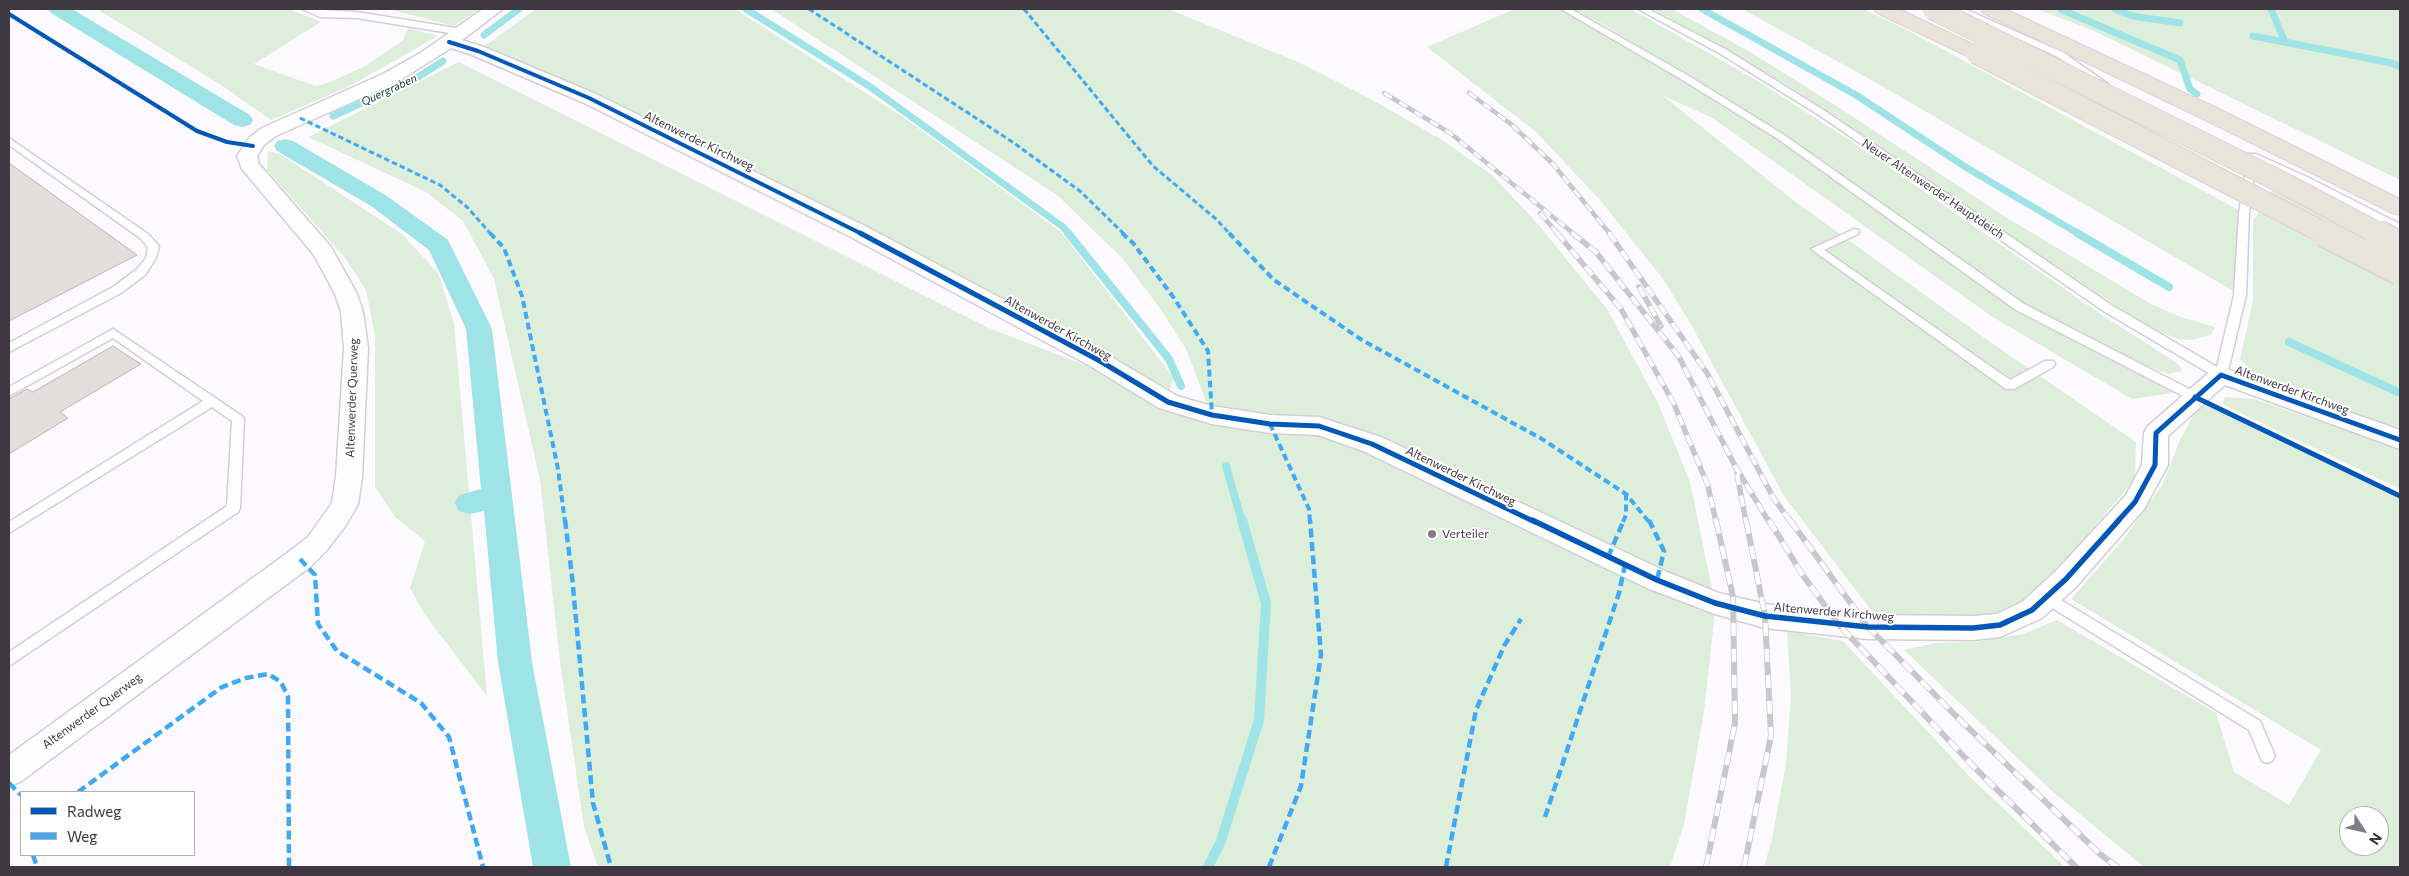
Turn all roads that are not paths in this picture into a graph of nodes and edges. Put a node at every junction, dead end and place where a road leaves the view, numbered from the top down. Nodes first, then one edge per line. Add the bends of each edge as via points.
1 (306, 9) edge
2 (494, 9) edge
3 (1565, 9) edge
4 (1642, 9) edge
5 (1884, 9) edge
6 (1933, 9) edge
7 (1958, 9) edge
8 (1990, 9) edge
9 (361, 12) edge
10 (455, 37) junction
11 (2103, 84) dead end
12 (9, 142) edge
13 (2400, 208) edge
14 (2400, 228) edge
15 (1854, 232) dead end
16 (2400, 245) edge
17 (2400, 272) edge
18 (9, 348) edge
19 (2049, 364) dead end
20 (2221, 375) junction
21 (9, 392) edge
22 (2195, 397) junction
23 (212, 401) junction
24 (2400, 440) edge
25 (9, 528) edge
26 (2046, 598) junction
27 (9, 660) edge
28 (2267, 756) dead end
29 (9, 772) edge

1 - 9 lane via 320,14
2 - 10 street, Altenwerder Querweg
3 - 22 lane via 1781,137 2020,307
4 - 20 lane, Neuer Altenwerder Hauptdeich via 1722,51 1822,113 2109,309
5 - 17 highway, bridge via 1976,53
6 - 16 highway, bridge via 2271,177
7 - 11 lane via 2061,55
8 - 13 highway
9 - 10 lane
10 - 26 street, Altenwerder Kirchweg via 589,98 857,231 1100,361 1168,402 1221,417 1319,426 1372,444 1656,580 1715,603 1765,616 1839,625 1973,628 2000,624 2032,610
10 - 29 street, Altenwerder Querweg via 390,78 269,132 257,141 247,156 248,165 323,252 352,312 356,348 349,476 345,504 337,518 317,544 300,559
12 - 18 lane via 154,246 151,258 141,272 117,290
14 - 20 lane via 2252,156 2244,213 2240,295
15 - 19 lane via 1816,250 2010,386
20 - 22 street, Altenwerder Kirchweg
20 - 24 street, Altenwerder Kirchweg
21 - 23 lane via 113,332
22 - 26 street, Altenwerder Kirchweg via 2156,433 2155,465 2135,502
23 - 25 lane
23 - 27 lane via 238,419 233,508
26 - 28 lane via 2256,726

